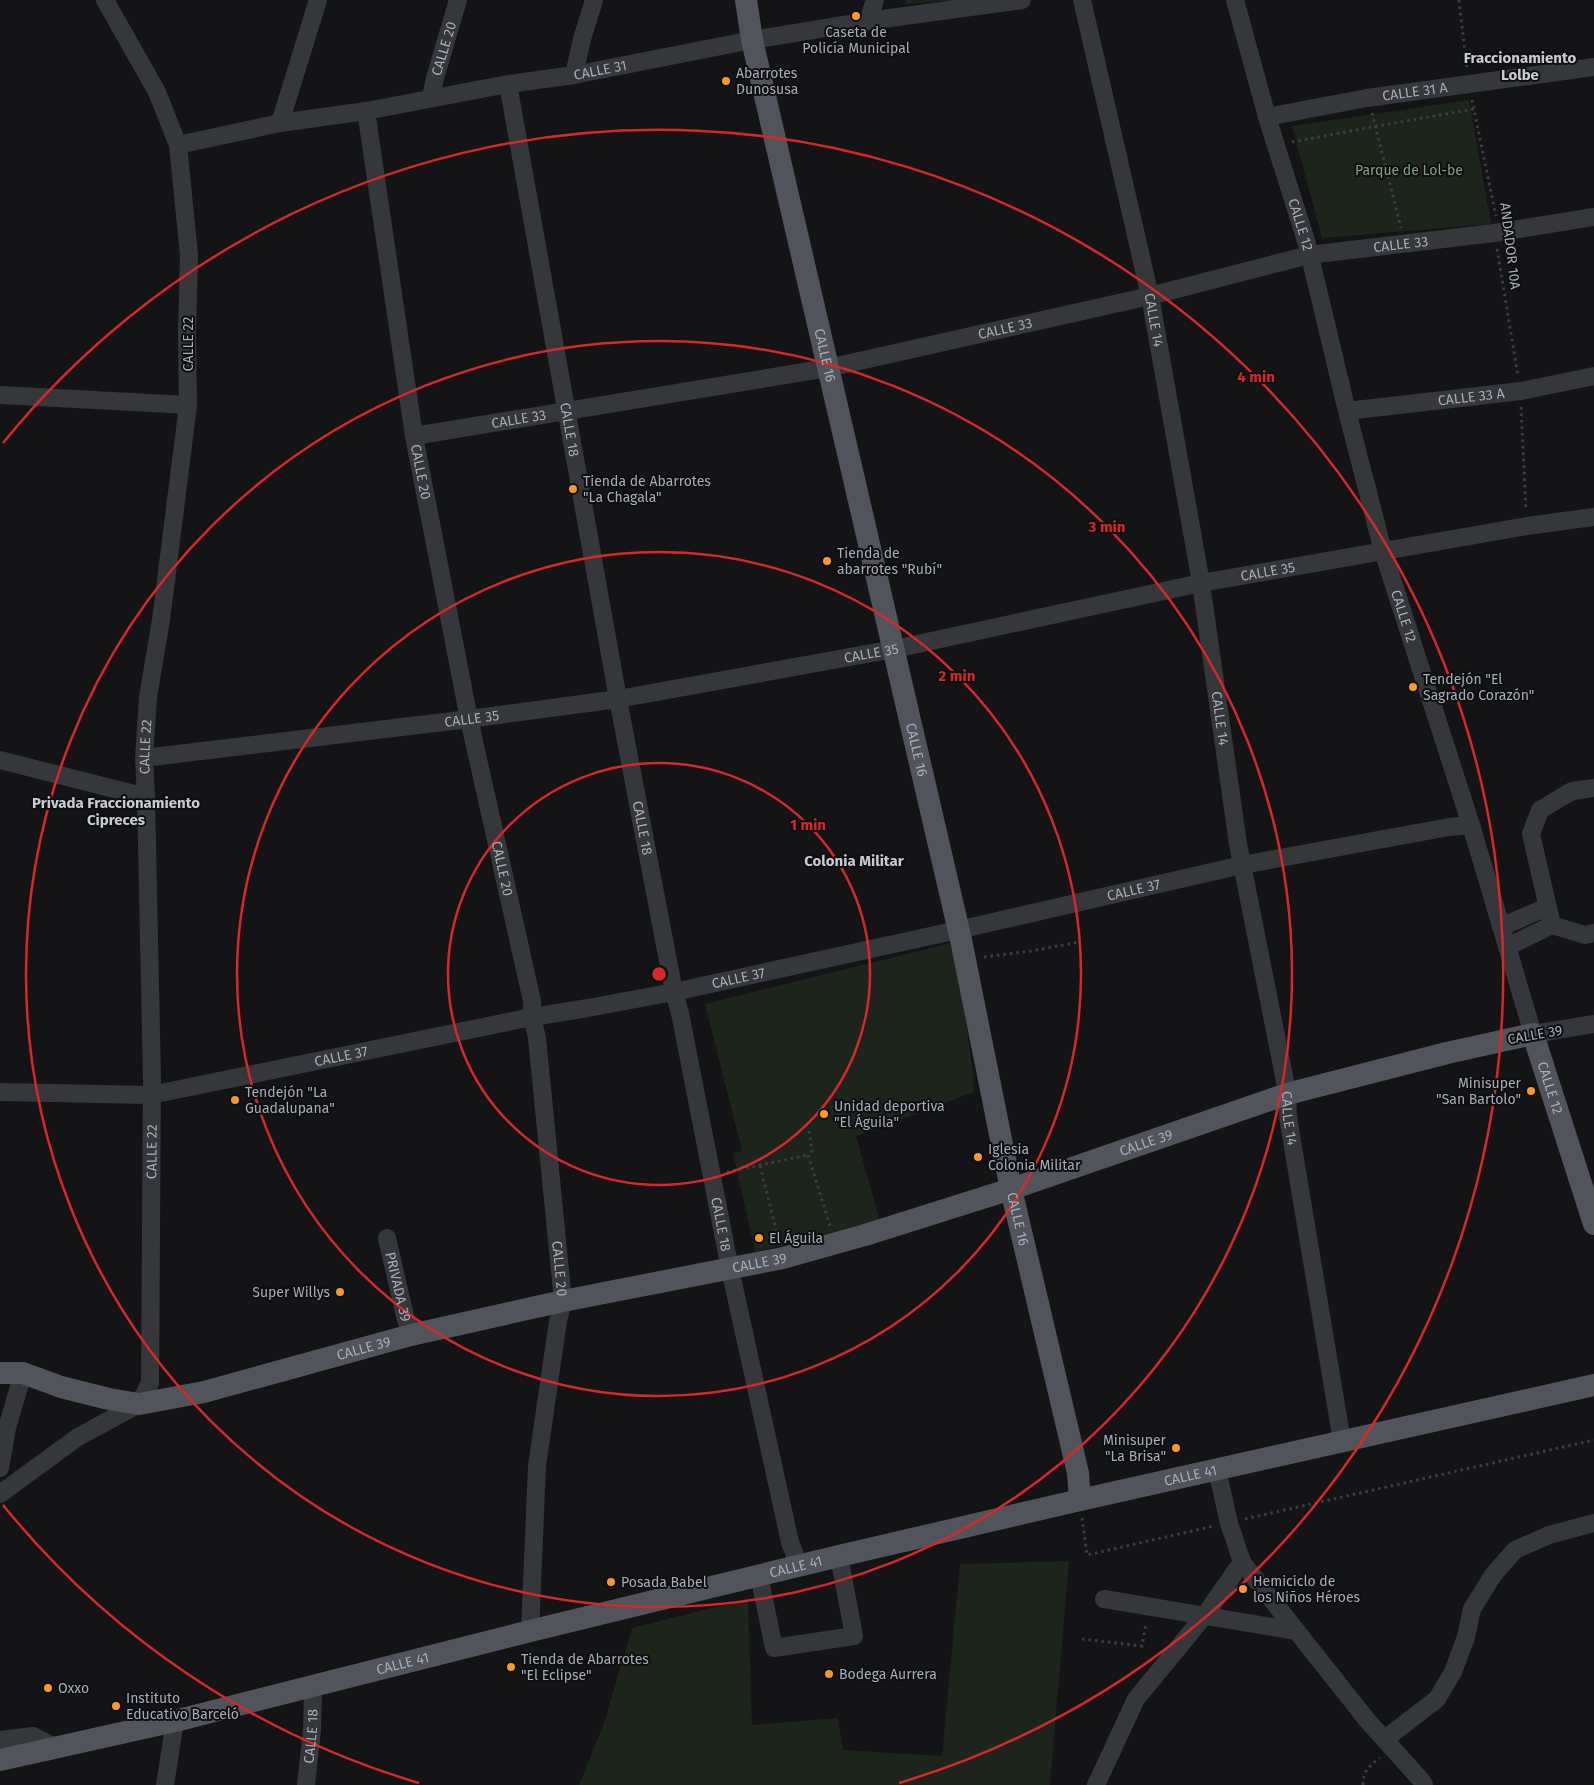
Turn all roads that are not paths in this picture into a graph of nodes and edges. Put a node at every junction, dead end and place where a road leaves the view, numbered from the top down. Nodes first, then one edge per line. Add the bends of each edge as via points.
1 (105, 0) edge
2 (318, 0) edge
3 (458, 0) edge
4 (594, 0) edge
5 (746, 0) edge
6 (875, 0) edge
7 (1022, 0) edge
8 (1082, 0) edge
9 (1235, 0) edge
10 (868, 21) junction
11 (752, 40) junction
12 (1594, 67) edge
13 (574, 75) junction
14 (508, 84) junction
15 (431, 98) junction
16 (366, 111) junction
17 (1267, 117) junction
18 (280, 123) junction
19 (178, 145) junction
20 (1594, 217) edge
21 (1309, 255) junction
22 (1150, 296) junction
23 (828, 368) junction
24 (1594, 376) edge
25 (0, 395) edge
26 (188, 405) junction
27 (566, 411) junction
28 (1347, 411) junction
29 (414, 436) junction
30 (1594, 517) edge
31 (1383, 551) junction
32 (1201, 583) junction
33 (894, 649) junction
34 (618, 699) junction
35 (469, 719) junction
36 (144, 758) junction
37 (0, 760) edge
38 (1594, 788) edge
39 (146, 796) junction
40 (1471, 824) junction
41 (1242, 865) junction
42 (1547, 907) junction
43 (1552, 925) junction
44 (1501, 927) junction
45 (958, 930) junction
46 (1594, 933) edge
47 (1506, 947) junction
48 (674, 992) junction
49 (532, 1017) junction
50 (1594, 1024) edge
51 (1533, 1034) junction
52 (0, 1092) edge
53 (1287, 1094) junction
54 (152, 1095) junction
55 (1011, 1190) junction
56 (1594, 1224) edge
57 (388, 1238) dead end
58 (730, 1269) junction
59 (563, 1301) junction
60 (411, 1335) junction
61 (1594, 1370) edge
62 (0, 1373) edge
63 (24, 1373) junction
64 (1594, 1385) edge
65 (1552, 1394) junction
66 (139, 1404) junction
67 (1342, 1441) junction
68 (0, 1468) edge
69 (1217, 1470) junction
70 (0, 1494) edge
71 (1080, 1500) junction
72 (1594, 1523) edge
73 (839, 1556) junction
74 (1242, 1562) junction
75 (799, 1566) junction
76 (759, 1576) junction
77 (1104, 1599) dead end
78 (1205, 1615) junction
79 (530, 1631) junction
80 (1296, 1631) junction
81 (313, 1687) junction
82 (175, 1722) junction
83 (0, 1740) edge
84 (1389, 1744) junction
85 (55, 1748) junction
86 (0, 1760) edge
87 (165, 1785) edge
88 (306, 1785) edge
89 (1096, 1785) edge
90 (1424, 1785) edge

1 - 19 street, CALLE 22 via 157,92
2 - 18 street
3 - 15 street, CALLE 20
4 - 13 street
5 - 11 main road, CALLE 16
6 - 10 street
7 - 10 street, CALLE 31
8 - 22 street, CALLE 14
9 - 17 street, CALLE 12
10 - 11 street, CALLE 31
11 - 13 street, CALLE 31
11 - 23 main road, CALLE 16
12 - 17 street, CALLE 31 A via 1367,98
13 - 14 street, CALLE 31
14 - 15 street, CALLE 31
14 - 27 street, CALLE 18
15 - 16 street, CALLE 31
16 - 18 street, CALLE 31
16 - 29 street, CALLE 20
17 - 21 street, CALLE 12
18 - 19 street, CALLE 31
19 - 26 street, CALLE 22 via 189,255
20 - 21 street, CALLE 33 via 1494,233
21 - 22 street, CALLE 33
21 - 28 street, CALLE 12
22 - 23 street, CALLE 33
22 - 32 street, CALLE 14
23 - 27 street, CALLE 33
23 - 33 main road, CALLE 16
24 - 28 street, CALLE 33 A via 1521,391
25 - 26 street
26 - 36 street, CALLE 22 via 148,697
27 - 29 street, CALLE 33
27 - 34 street, CALLE 18
28 - 31 street, CALLE 12
29 - 35 street, CALLE 20
30 - 31 street, CALLE 35
31 - 32 street, CALLE 35
31 - 40 street, CALLE 12
32 - 33 street, CALLE 35
32 - 41 street, CALLE 14
33 - 34 street, CALLE 35
33 - 45 main road, CALLE 16
34 - 35 street, CALLE 35
34 - 48 street, CALLE 18
35 - 36 street, CALLE 35
35 - 49 street, CALLE 20 via 532,1001
36 - 39 street, CALLE 22
37 - 39 street
38 - 42 street via 1572,791 1540,810 1531,834
39 - 54 street, CALLE 22
40 - 41 street, CALLE 37
40 - 44 street, CALLE 12
41 - 45 street, CALLE 37
41 - 53 street, CALLE 14
42 - 43 street
42 - 44 street
43 - 46 street via 1585,935
43 - 47 street
44 - 47 street, CALLE 12
45 - 48 street, CALLE 37
45 - 55 main road, CALLE 16
47 - 51 street, CALLE 12
48 - 49 street, CALLE 37
48 - 58 street, CALLE 18
49 - 54 street, CALLE 37
49 - 59 street, CALLE 20 via 537,1038
50 - 51 street, CALLE 39
51 - 53 main road, CALLE 39
51 - 56 main road, CALLE 12
52 - 54 street, CALLE 37
53 - 55 main road, CALLE 39
53 - 67 street, CALLE 14 via 1288,1117
54 - 66 street, CALLE 22 via 150,1383
55 - 58 main road, CALLE 39 via 835,1244
55 - 71 main road, CALLE 16 via 1078,1473
57 - 60 street, PRIVADA 39
58 - 59 main road, CALLE 39
58 - 75 street, CALLE 18 via 790,1542
59 - 60 main road, CALLE 39
59 - 79 street, CALLE 20 via 537,1466
60 - 66 main road, CALLE 39 via 204,1392
61 - 65 main road via 1578,1383
62 - 63 main road, CALLE 39
63 - 66 main road, CALLE 39 via 61,1387
63 - 68 street via 7,1428
64 - 65 main road, CALLE 41
65 - 67 main road, CALLE 41
66 - 70 street via 78,1437
67 - 69 main road, CALLE 41
69 - 71 main road, CALLE 41
69 - 74 street
71 - 73 main road, CALLE 41
72 - 84 street via 1548,1535 1515,1550 1493,1575 1472,1609 1454,1672 1437,1699
73 - 75 main road, CALLE 41
73 - 76 street via 854,1636 774,1648
74 - 78 street
74 - 80 street
75 - 76 main road, CALLE 41
76 - 79 main road, CALLE 41
77 - 78 street
78 - 80 street
78 - 89 street via 1136,1699
79 - 81 main road, CALLE 41
80 - 84 street
81 - 82 main road, CALLE 41
81 - 88 street, CALLE 18
82 - 85 main road, CALLE 41
82 - 87 street
83 - 85 street via 33,1736
84 - 90 street
85 - 86 main road, CALLE 41

